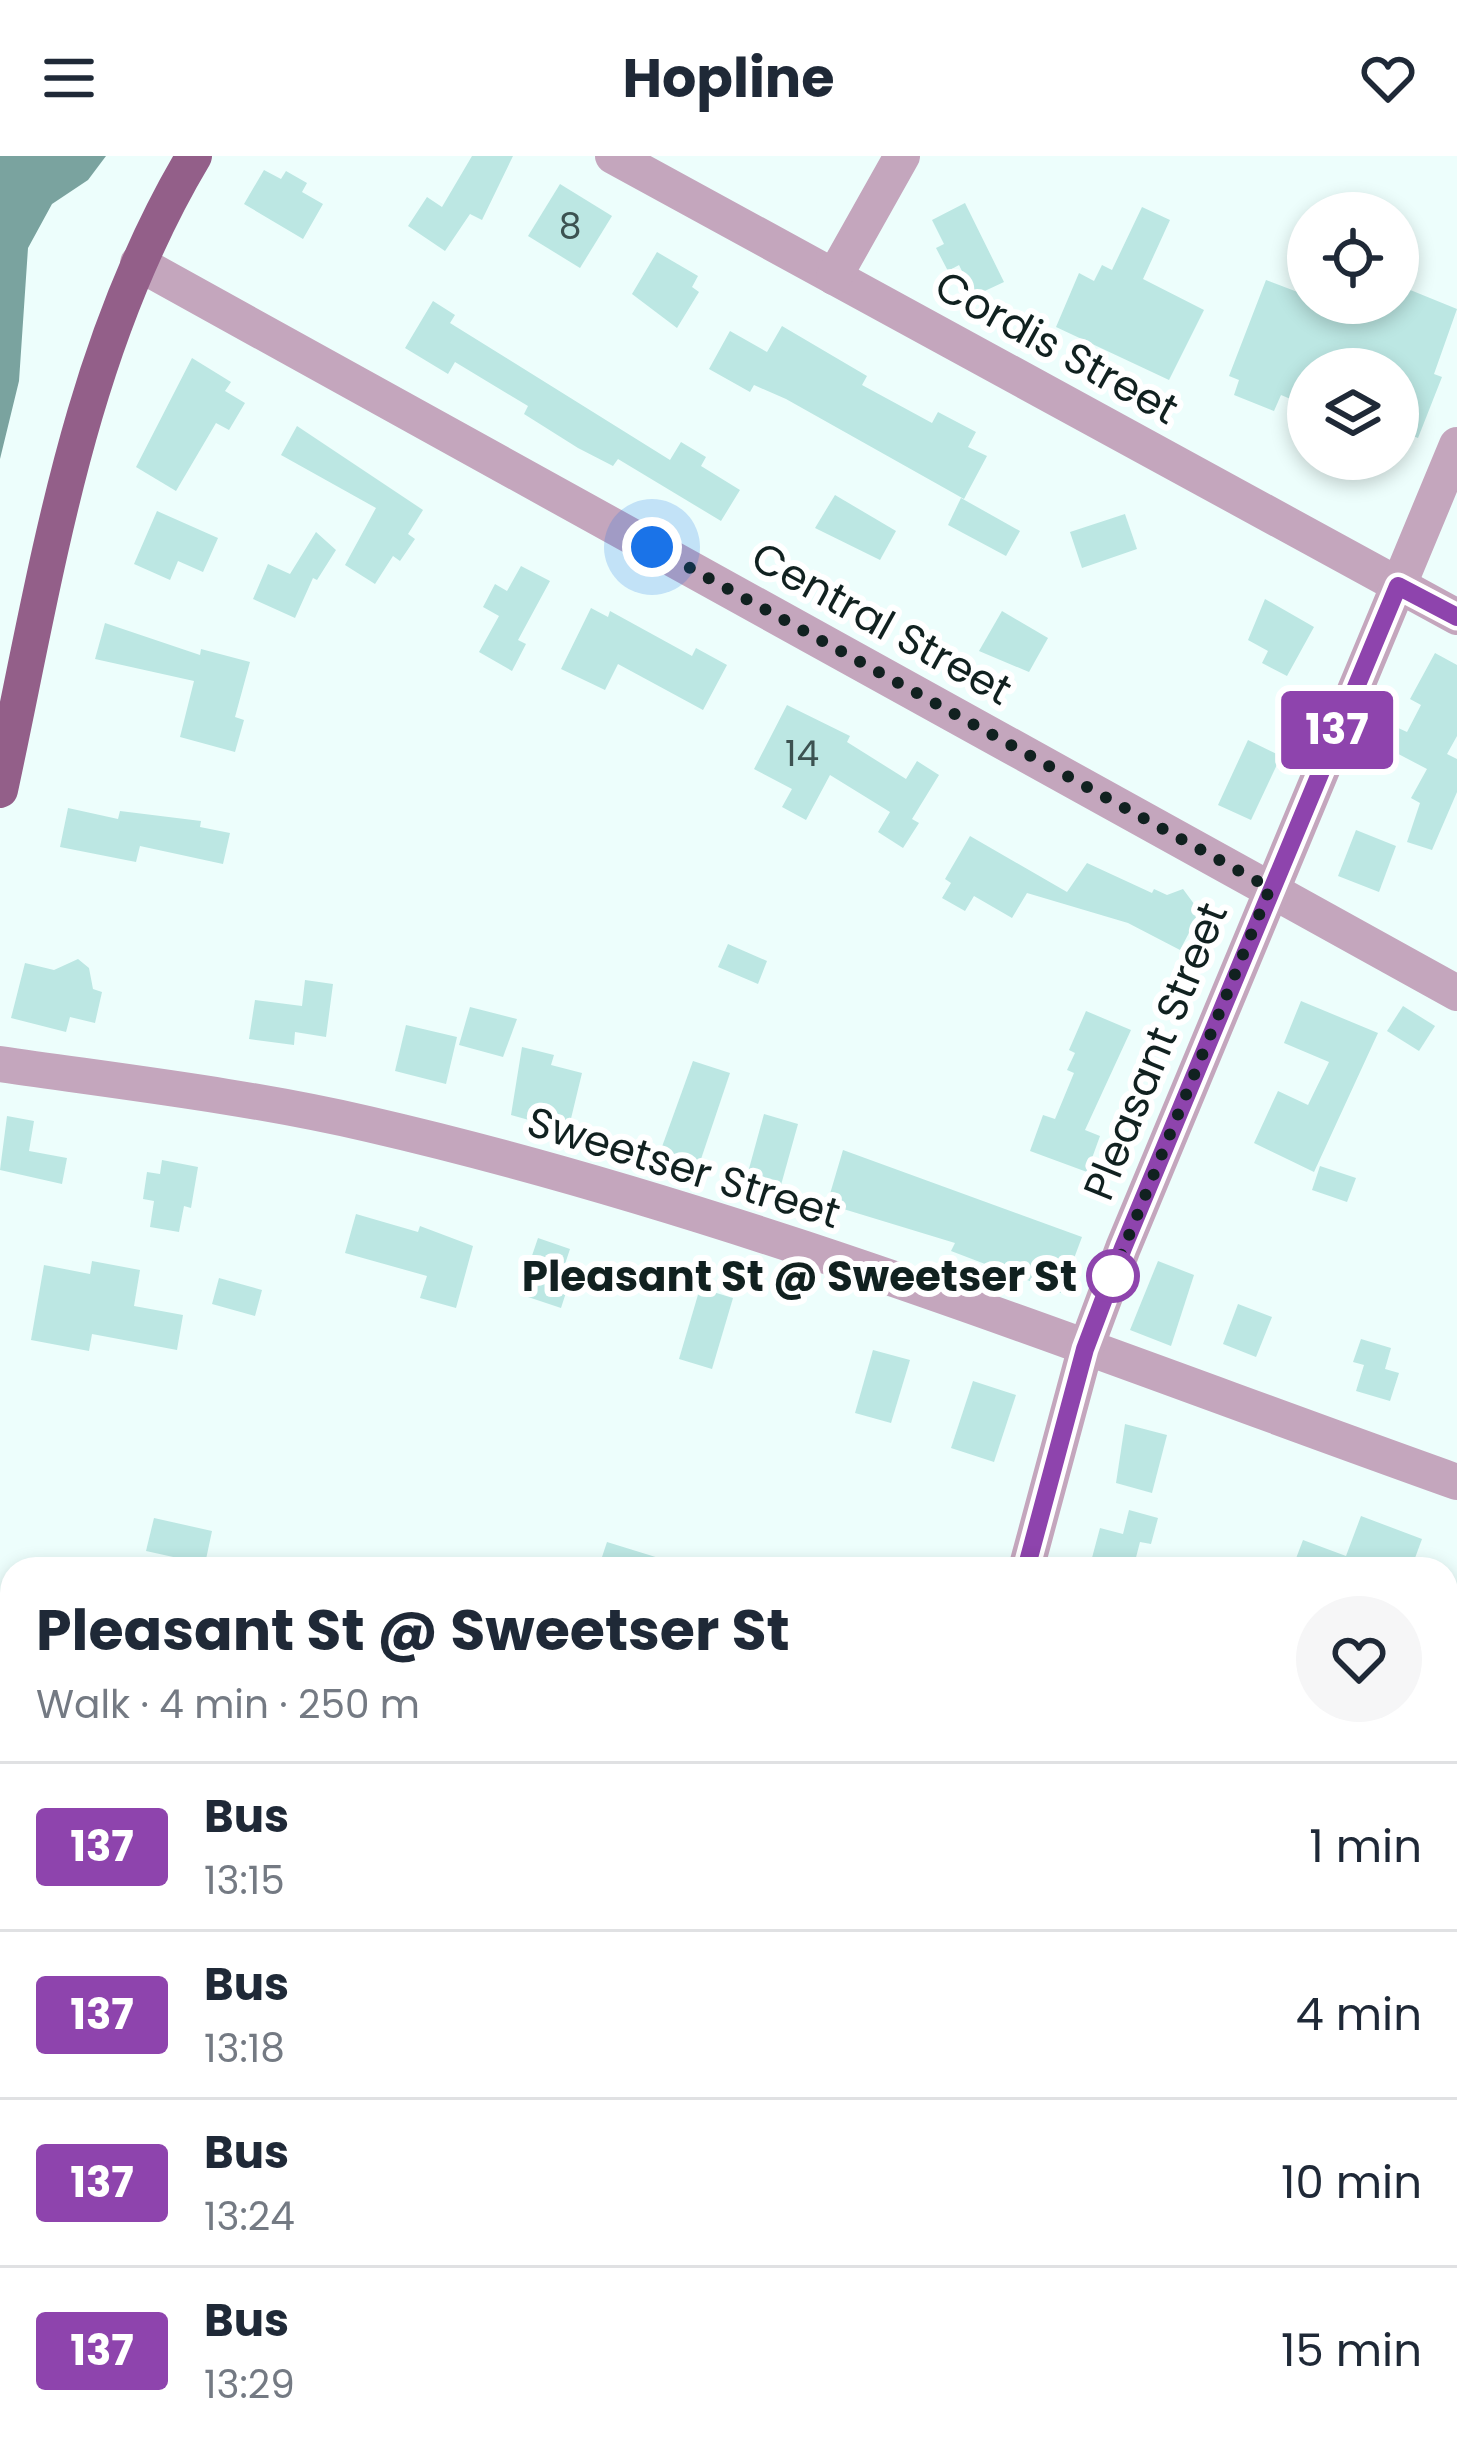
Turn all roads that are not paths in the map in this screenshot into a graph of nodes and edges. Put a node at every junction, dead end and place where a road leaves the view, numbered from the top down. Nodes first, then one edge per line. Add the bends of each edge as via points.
1 (194, 156) edge
2 (613, 156) edge
3 (902, 156) edge
4 (138, 263) junction
5 (834, 277) junction
6 (1457, 446) edge
7 (1398, 586) junction
8 (1457, 617) edge
9 (0, 790) edge
10 (1270, 888) junction
11 (1457, 993) edge
12 (0, 1064) edge
13 (1085, 1349) junction
14 (1457, 1482) edge
15 (1029, 1557) edge

1 - 4 main road
2 - 5 street, Cordis Street
3 - 5 street
4 - 9 main road via 82,415
4 - 10 street, Central Street
5 - 7 street, Cordis Street
6 - 7 street, Pleasant Street
7 - 8 street, Cordis Street
7 - 10 street, Pleasant Street
10 - 11 street, Central Street
10 - 13 street, Pleasant Street
12 - 13 street, Sweetser Street via 282,1106 418,1137 752,1231
13 - 14 street, Sweetser Street
13 - 15 street, Pleasant Street

